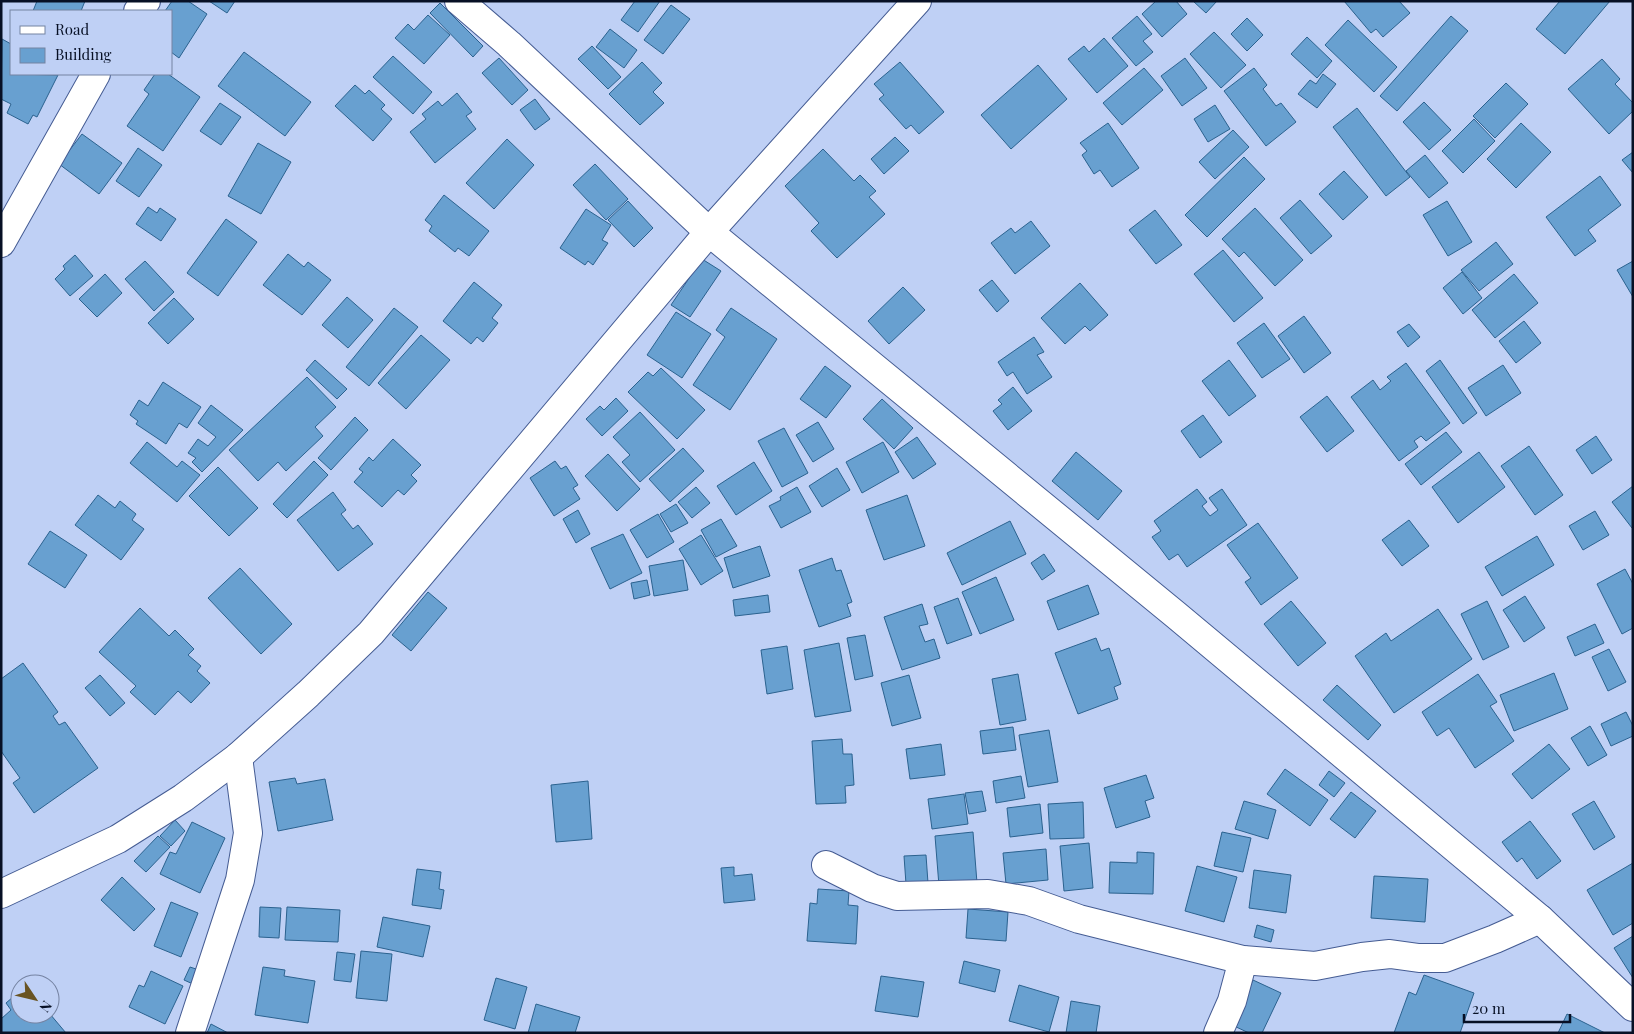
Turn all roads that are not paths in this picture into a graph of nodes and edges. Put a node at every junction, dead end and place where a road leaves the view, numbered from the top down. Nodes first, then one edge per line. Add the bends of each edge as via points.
1 (459, 1) edge
2 (917, 1) edge
3 (95, 75) edge
4 (709, 232) junction
5 (1, 243) edge
6 (238, 757) junction
7 (826, 866) dead end
8 (1, 894) edge
9 (1540, 919) junction
10 (1243, 960) junction
11 (1633, 1007) edge
12 (190, 1033) edge
13 (1218, 1033) edge

1 - 4 street
2 - 4 street
3 - 5 street
4 - 6 street via 371,632
4 - 9 street
6 - 8 street via 183,798 118,839
6 - 12 street via 248,833 240,880
7 - 10 street via 897,896 988,894 1029,901 1079,919
9 - 10 street via 1445,958 1390,954 1315,966
9 - 11 street
10 - 13 street via 1232,1000

